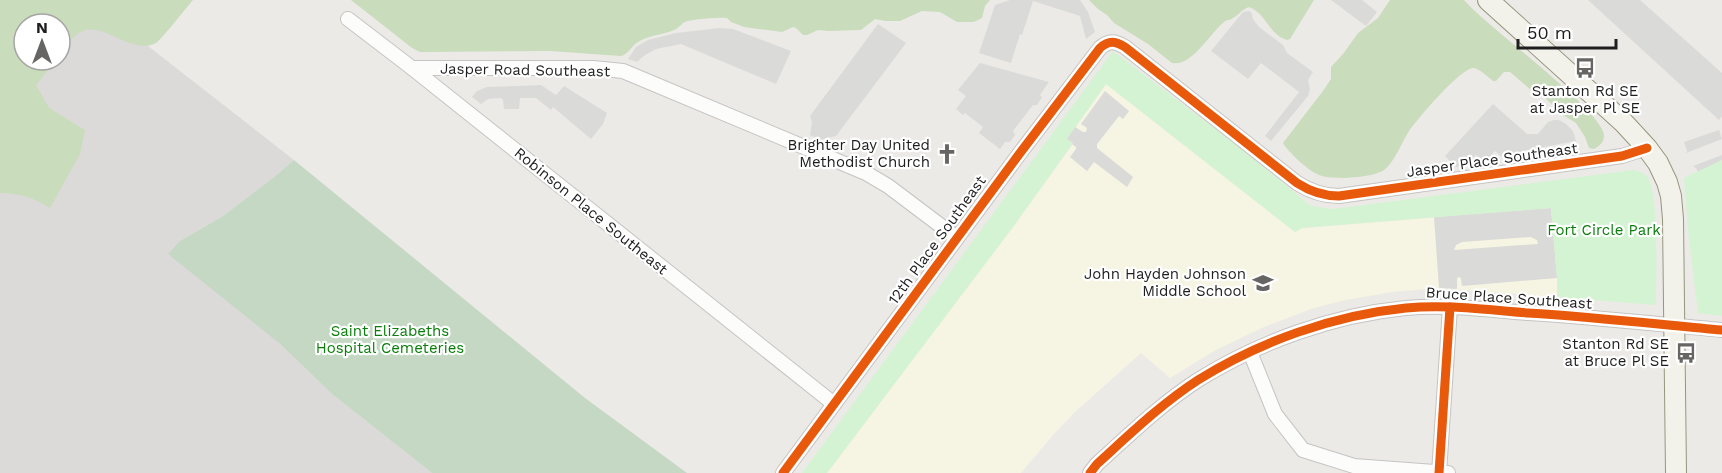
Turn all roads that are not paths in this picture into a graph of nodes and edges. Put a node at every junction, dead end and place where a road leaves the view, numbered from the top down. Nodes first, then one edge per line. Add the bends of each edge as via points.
1 (1488, 0) edge
2 (348, 20) dead end
3 (1125, 47) joint
4 (412, 69) junction
5 (1647, 148) junction
6 (957, 238) junction
7 (1450, 307) junction
8 (1674, 325) junction
9 (1722, 330) edge
10 (1250, 352) junction
11 (834, 404) junction
12 (1098, 470) edge
13 (1367, 470) edge
14 (783, 473) edge
15 (1442, 473) edge
16 (1676, 473) edge

1 - 5 street
2 - 4 street, Robinson Place Southeast
3 - 5 street, Jasper Place Southeast via 1297,183 1326,196 1622,156
3 - 6 street, 12th Place Southeast via 1108,42 1100,48
4 - 6 street, Jasper Road Southeast via 623,71 871,176
4 - 11 street, Robinson Place Southeast
5 - 8 street via 1662,170 1671,196
6 - 11 street, 12th Place Southeast
7 - 8 street, Bruce Place Southeast
7 - 10 street, Bruce Place Southeast via 1365,314 1315,327
7 - 15 street
8 - 9 street, Bruce Place Southeast
8 - 16 street
10 - 12 street, Bruce Place Southeast via 1171,399
10 - 13 street via 1275,414 1304,450
11 - 14 street, 12th Place Southeast
13 - 15 street

